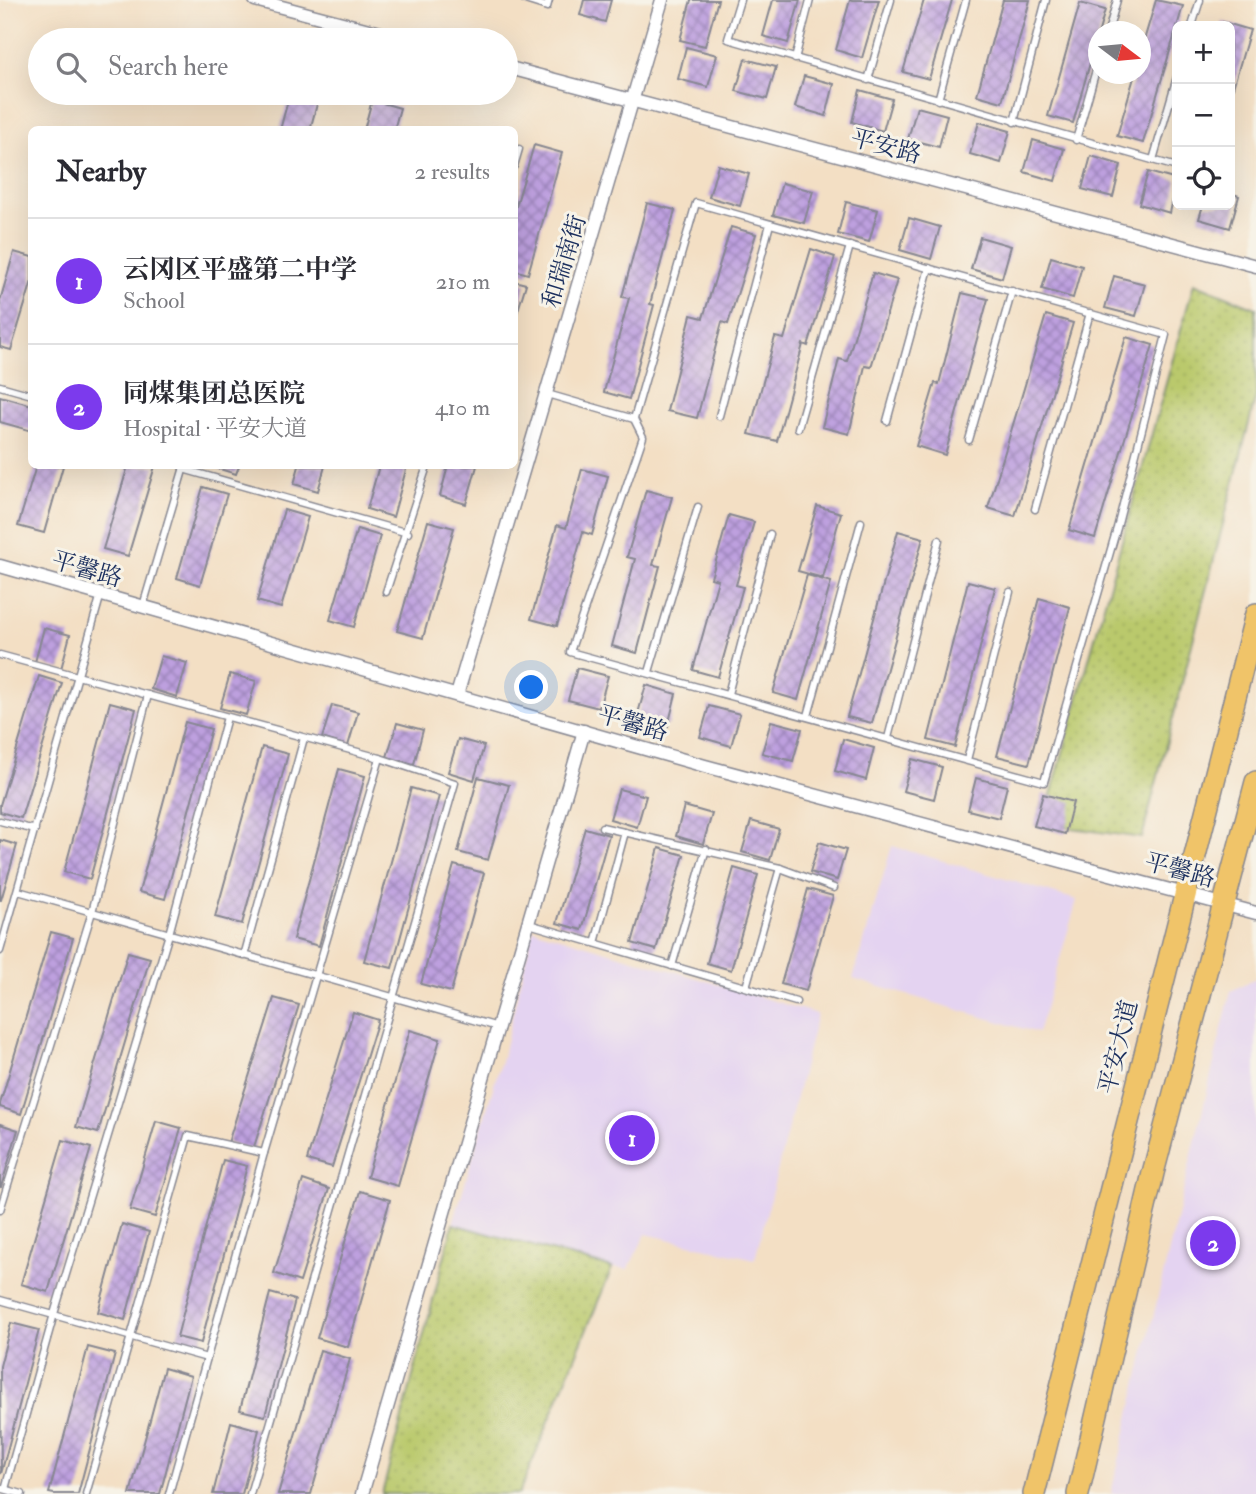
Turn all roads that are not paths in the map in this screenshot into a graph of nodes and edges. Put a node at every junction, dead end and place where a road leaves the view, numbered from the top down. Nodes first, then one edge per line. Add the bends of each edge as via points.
1 (255, 0) edge
2 (525, 0) edge
3 (549, 0) edge
4 (662, 0) edge
5 (740, 0) edge
6 (810, 0) edge
7 (891, 0) edge
8 (966, 0) edge
9 (1046, 0) edge
10 (1117, 0) edge
11 (1200, 0) edge
12 (1111, 21) edge
13 (1194, 21) edge
14 (361, 28) edge
15 (795, 58) junction
16 (518, 70) edge
17 (868, 80) junction
18 (1092, 84) edge
19 (1175, 84) edge
20 (938, 100) junction
21 (634, 101) junction
22 (1014, 122) junction
23 (1076, 140) junction
24 (519, 149) dead end
25 (518, 152) edge
26 (1153, 160) junction
27 (1172, 166) edge
28 (770, 224) junction
29 (850, 246) junction
30 (1256, 267) edge
31 (929, 268) junction
32 (1012, 291) junction
33 (1090, 313) junction
34 (0, 386) edge
35 (28, 394) edge
36 (547, 394) junction
37 (719, 416) dead end
38 (634, 418) junction
39 (887, 421) dead end
40 (798, 428) dead end
41 (969, 440) dead end
42 (183, 469) edge
43 (191, 469) edge
44 (426, 469) edge
45 (698, 507) dead end
46 (1035, 509) dead end
47 (861, 522) dead end
48 (408, 533) junction
49 (770, 534) dead end
50 (939, 540) dead end
51 (0, 566) edge
52 (386, 592) dead end
53 (1010, 592) dead end
54 (101, 594) junction
55 (143, 606) junction
56 (1256, 614) edge
57 (0, 655) edge
58 (649, 672) junction
59 (78, 676) junction
60 (728, 694) junction
61 (148, 695) junction
62 (457, 695) junction
63 (808, 716) junction
64 (227, 717) junction
65 (584, 731) junction
66 (304, 738) junction
67 (888, 738) junction
68 (380, 758) junction
69 (967, 760) junction
70 (1256, 782) edge
71 (0, 821) edge
72 (602, 827) dead end
73 (35, 830) junction
74 (625, 832) junction
75 (706, 849) junction
76 (780, 868) junction
77 (834, 888) dead end
78 (18, 891) junction
79 (1184, 892) junction
80 (1223, 903) junction
81 (92, 912) junction
82 (1256, 913) edge
83 (528, 924) junction
84 (169, 934) junction
85 (595, 943) junction
86 (0, 951) edge
87 (244, 956) junction
88 (672, 966) junction
89 (318, 977) junction
90 (746, 987) junction
91 (394, 998) junction
92 (796, 1002) dead end
93 (498, 1027) junction
94 (264, 1153) junction
95 (0, 1210) edge
96 (0, 1300) edge
97 (54, 1314) junction
98 (131, 1336) junction
99 (207, 1358) junction
100 (3, 1489) edge
101 (22, 1494) edge
102 (86, 1494) edge
103 (169, 1494) edge
104 (250, 1494) edge
105 (362, 1494) edge
106 (1034, 1494) edge
107 (1078, 1494) edge

1 - 14 street
2 - 3 lane via 547,7
4 - 21 street, 和瑞南街
5 - 15 lane via 728,39
6 - 15 lane
7 - 17 lane
8 - 20 lane
9 - 22 lane
10 - 12 lane
11 - 13 lane
15 - 17 lane
16 - 21 street, 平安路
17 - 20 lane
18 - 23 lane
19 - 26 lane
20 - 22 lane
21 - 30 street, 平安路
21 - 36 street, 和瑞南街
22 - 23 lane
23 - 26 lane
24 - 25 lane
26 - 27 lane
28 - 29 lane
28 - 37 lane
28 - 38 lane via 696,203
29 - 31 lane
29 - 40 lane
31 - 32 lane
31 - 39 lane
32 - 33 lane
32 - 41 lane
33 - 46 lane
33 - 69 lane via 1166,335 1117,528 1044,782
34 - 35 lane
36 - 38 lane
36 - 62 street, 和瑞南街
38 - 58 lane via 643,437 570,652
42 - 55 lane
43 - 48 lane
44 - 48 lane
45 - 58 lane
47 - 63 lane
48 - 52 lane
49 - 60 lane
50 - 67 lane
51 - 54 street, 平馨路
53 - 69 lane
54 - 55 street, 平馨路
54 - 59 lane
55 - 62 street, 平馨路
56 - 79 main road, 平安大道
57 - 59 lane
58 - 60 lane
59 - 61 lane
59 - 73 lane
60 - 63 lane
61 - 64 lane
61 - 81 lane
62 - 65 street, 平馨路
63 - 67 lane
64 - 66 lane
64 - 84 lane
65 - 79 street, 平馨路
65 - 83 street
66 - 68 lane
66 - 87 lane
67 - 69 lane
68 - 89 lane
68 - 91 lane via 455,783
70 - 80 main road
71 - 73 lane
72 - 74 lane
73 - 78 lane
74 - 75 lane
74 - 85 lane
75 - 76 lane
75 - 88 lane
76 - 77 lane
76 - 90 lane
78 - 81 lane
78 - 86 lane
79 - 80 street, 平馨路
79 - 106 main road, 平安大道
80 - 82 street, 平馨路
80 - 107 main road via 1153,1173
81 - 84 lane
81 - 95 lane
83 - 85 lane
83 - 93 street
84 - 87 lane
84 - 97 lane
85 - 88 lane
87 - 89 lane
88 - 90 lane
89 - 91 lane
89 - 94 lane
90 - 92 lane
91 - 93 lane
91 - 104 lane
93 - 105 street
94 - 98 lane via 188,1136
94 - 99 lane
96 - 97 lane
97 - 98 lane
97 - 100 lane
98 - 99 lane
98 - 102 lane
99 - 103 lane
100 - 101 lane

